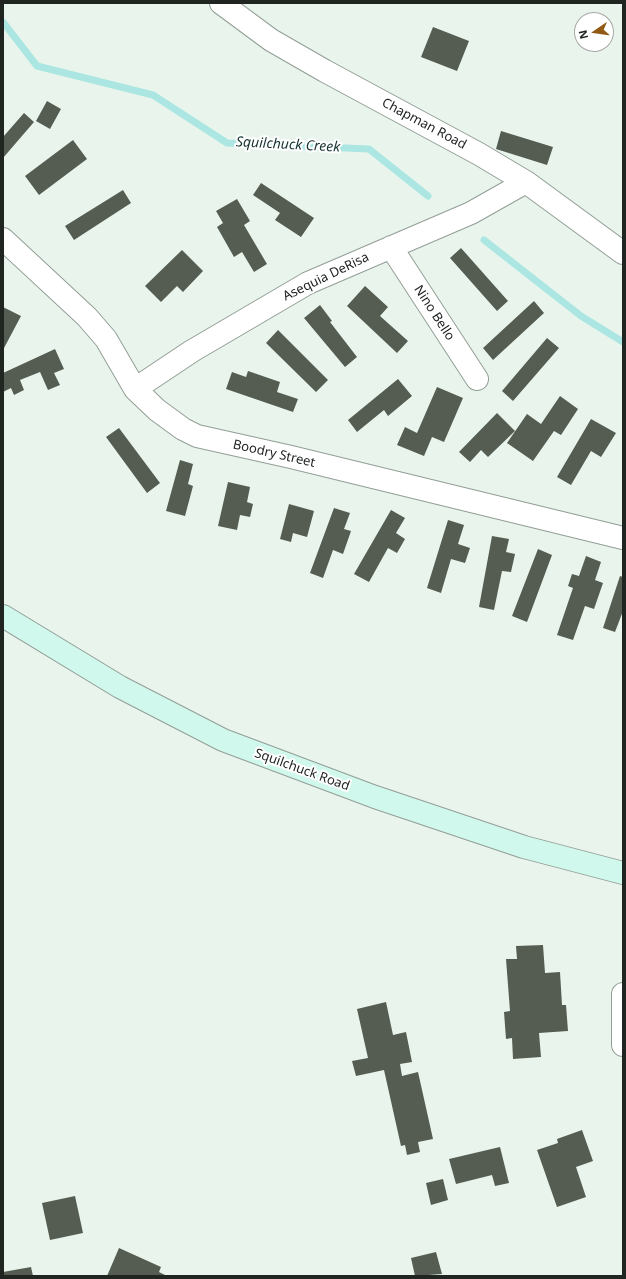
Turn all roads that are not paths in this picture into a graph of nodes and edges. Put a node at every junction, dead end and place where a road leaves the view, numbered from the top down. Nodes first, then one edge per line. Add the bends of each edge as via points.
1 (221, 3) edge
2 (526, 182) junction
3 (3, 239) edge
4 (391, 247) junction
5 (623, 253) edge
6 (477, 379) dead end
7 (135, 389) junction
8 (623, 538) edge
9 (3, 616) edge
10 (623, 873) edge
11 (623, 994) edge
12 (623, 1045) edge

1 - 2 street, Chapman Road via 278,44
2 - 4 street, Asequia DeRisa via 471,213
2 - 5 street, Chapman Road
3 - 7 street, Boodry Street via 87,317 106,339
4 - 6 street, Nino Bello
4 - 7 street, Asequia DeRisa via 308,283 192,351
7 - 8 street, Boodry Street via 157,410 197,436
9 - 10 main road, Squilchuck Road via 120,687 223,740 375,797 509,842
11 - 12 street

